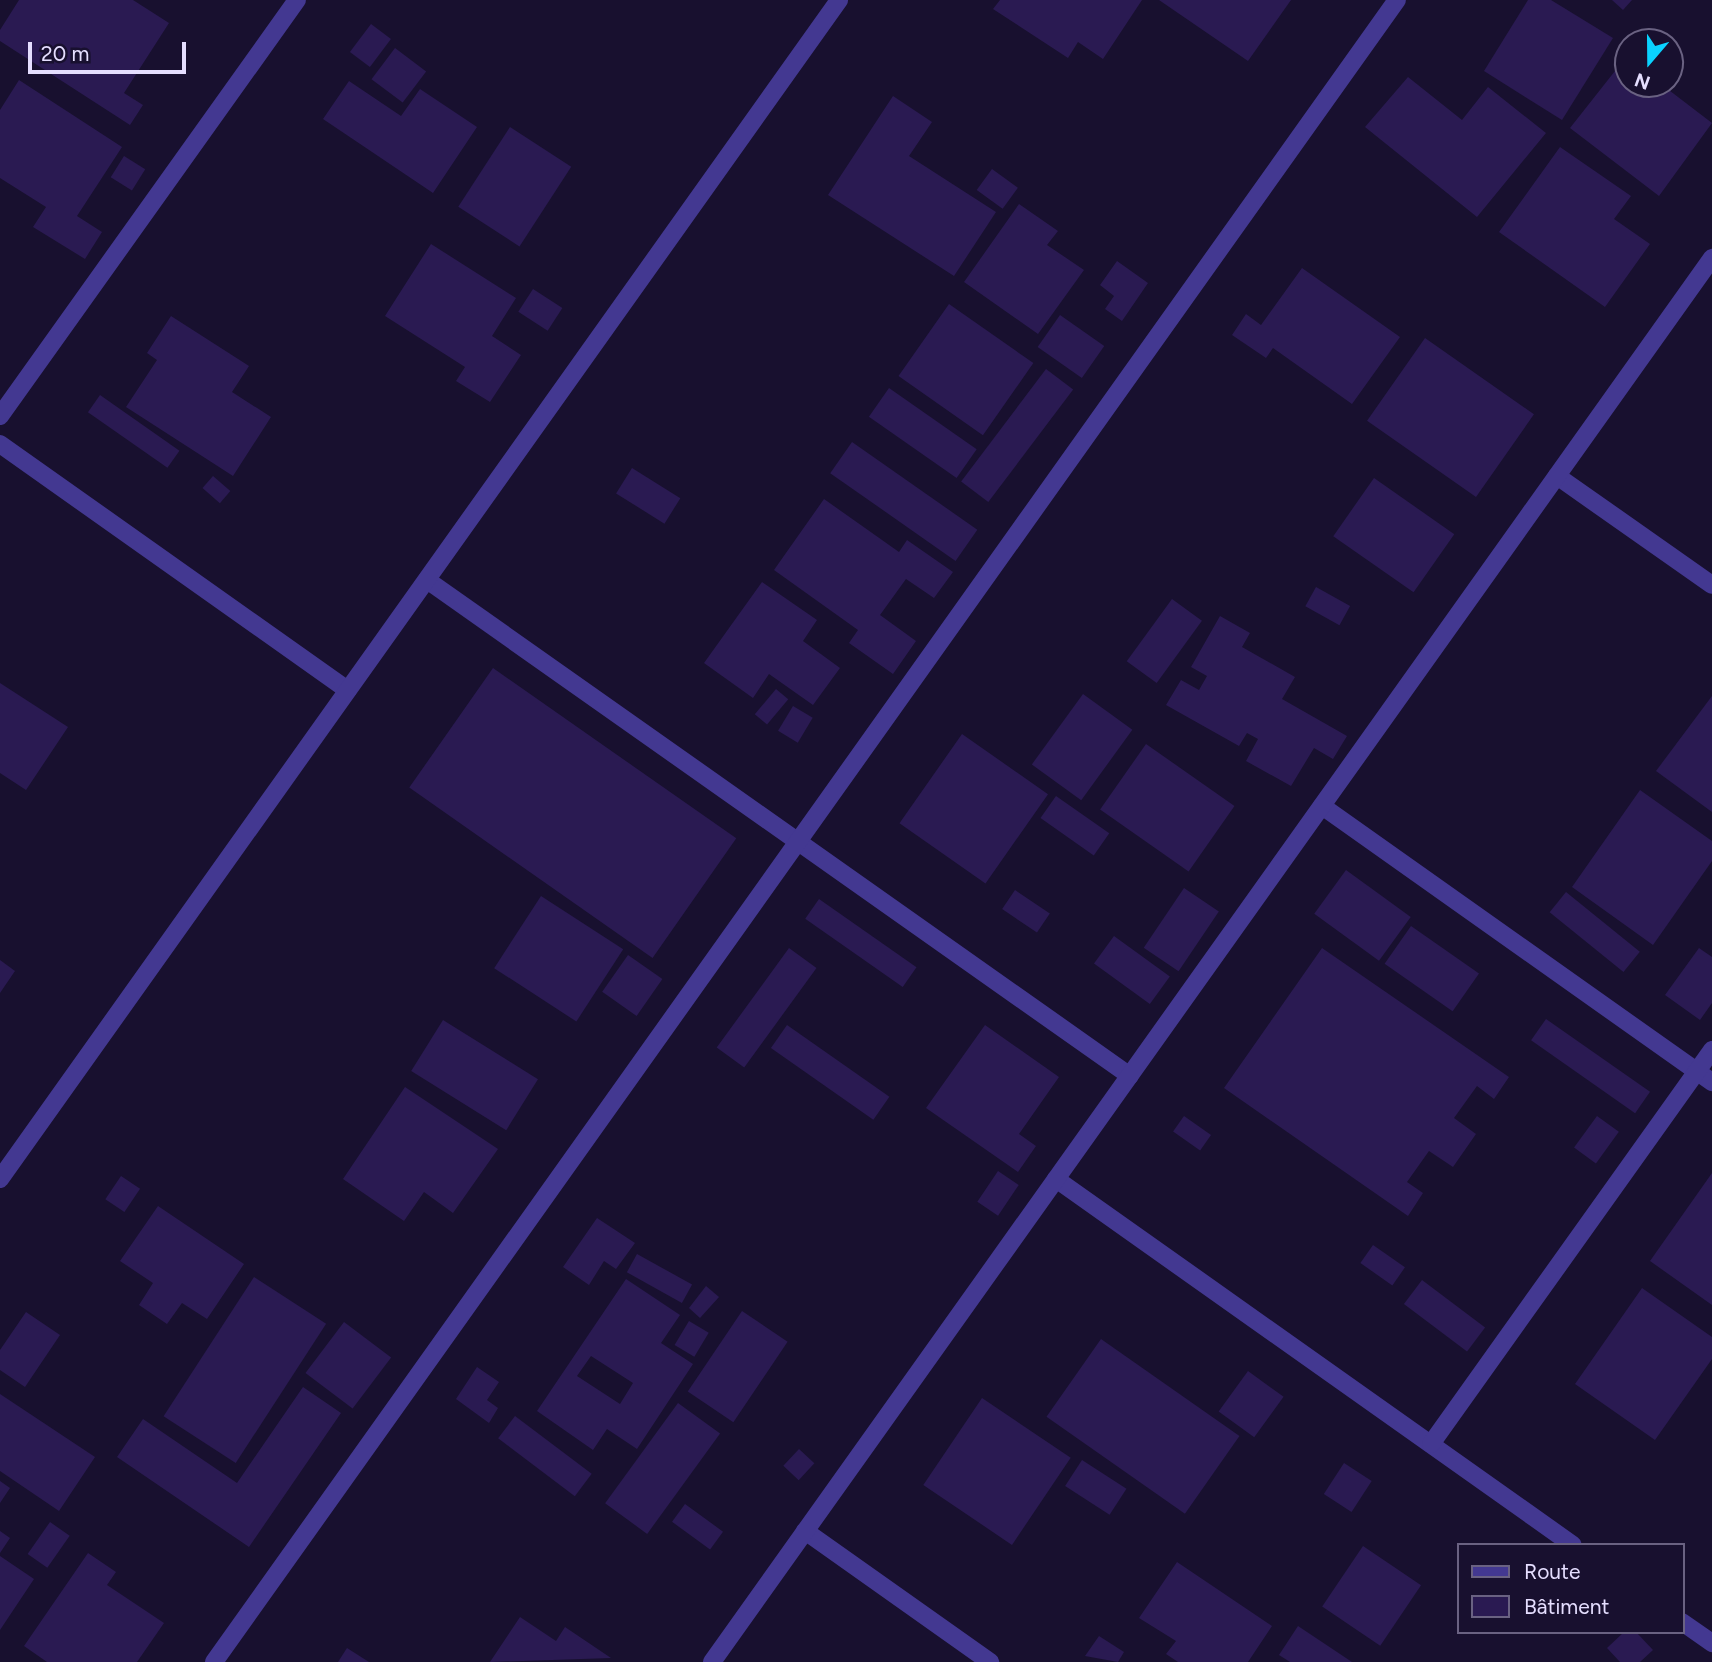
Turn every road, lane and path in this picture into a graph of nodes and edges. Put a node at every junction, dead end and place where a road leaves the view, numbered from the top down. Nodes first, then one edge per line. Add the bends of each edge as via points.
1 (297, 0) edge
2 (839, 0) edge
3 (1397, 0) edge
4 (1712, 258) edge
5 (0, 416) edge
6 (0, 444) edge
7 (1557, 476) junction
8 (427, 580) junction
9 (1712, 585) edge
10 (348, 690) junction
11 (1322, 806) junction
12 (798, 842) junction
13 (1712, 1049) edge
14 (1697, 1071) junction
15 (1129, 1076) junction
16 (1712, 1082) edge
17 (0, 1179) edge
18 (1055, 1179) junction
19 (1431, 1444) junction
20 (805, 1531) junction
21 (1570, 1543) edge
22 (1684, 1623) edge
23 (1712, 1643) edge
24 (214, 1662) edge
25 (712, 1662) edge
26 (990, 1662) edge

1 - 5 street
2 - 8 street
3 - 12 street
4 - 7 street
6 - 10 street
7 - 9 street
7 - 11 street
8 - 10 street
8 - 12 street
10 - 17 street
11 - 14 street
11 - 15 street
12 - 15 street
12 - 24 street
13 - 14 street
14 - 16 street
14 - 19 street
15 - 18 street
18 - 19 street
18 - 20 street
19 - 21 street
20 - 25 street
20 - 26 street
22 - 23 street

